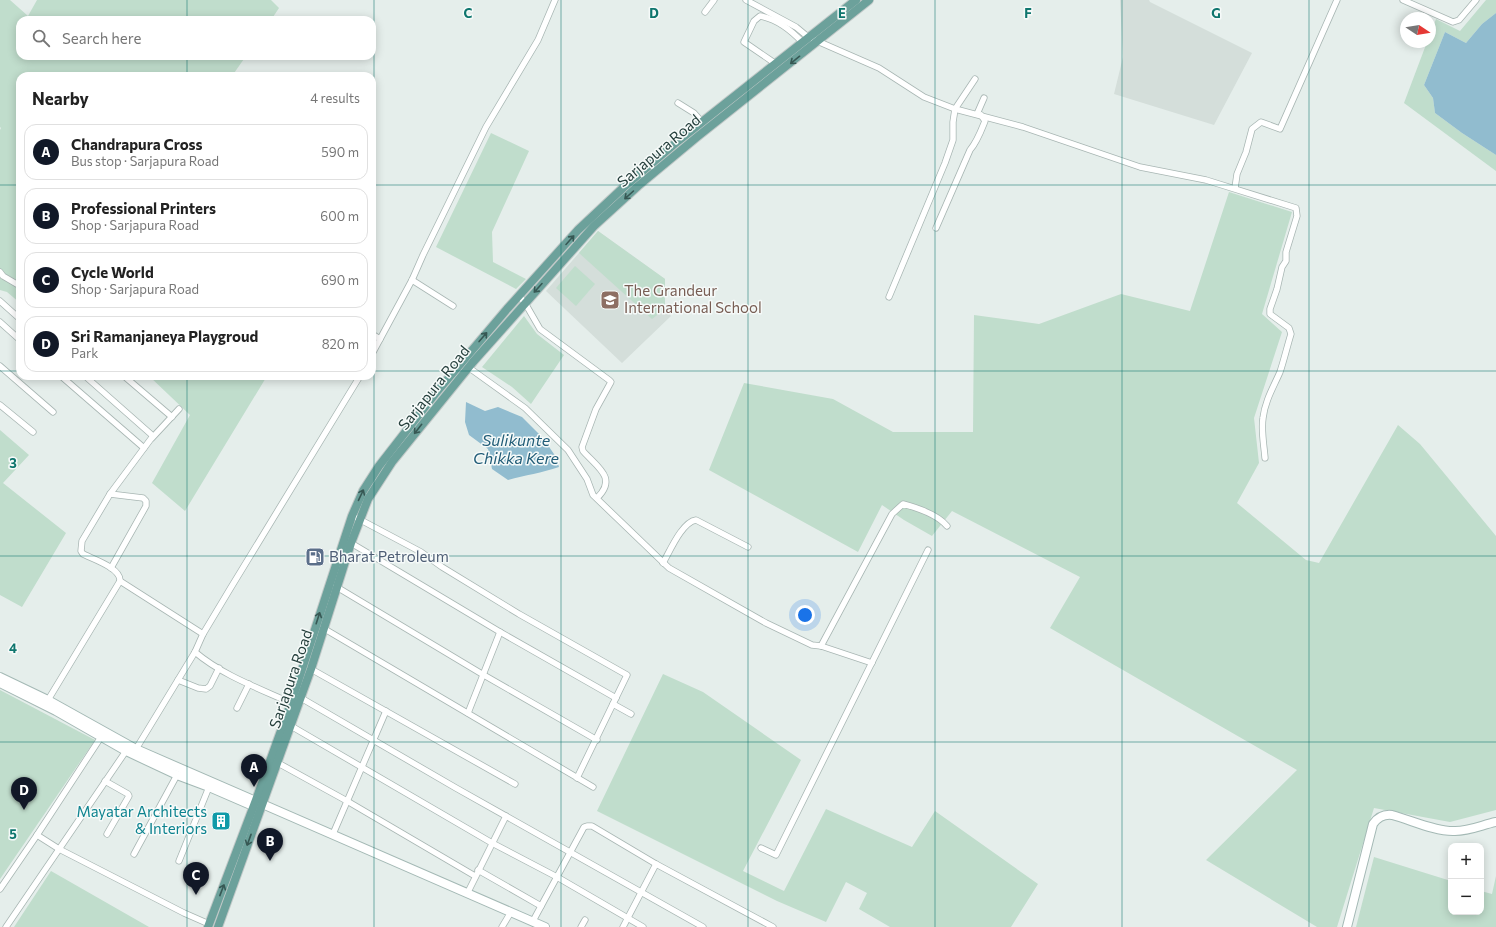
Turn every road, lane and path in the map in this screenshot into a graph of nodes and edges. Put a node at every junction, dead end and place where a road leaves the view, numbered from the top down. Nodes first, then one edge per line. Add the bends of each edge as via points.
1 (555, 0) edge
2 (714, 0) edge
3 (746, 0) edge
4 (856, 0) edge
5 (869, 0) edge
6 (1337, 0) edge
7 (1404, 0) edge
8 (1476, 0) edge
9 (704, 12) dead end
10 (805, 40) junction
11 (817, 42) junction
12 (776, 64) junction
13 (975, 79) dead end
14 (984, 98) dead end
15 (678, 103) dead end
16 (956, 109) junction
17 (979, 115) junction
18 (702, 122) junction
19 (1235, 188) junction
20 (936, 228) dead end
21 (0, 272) edge
22 (412, 280) junction
23 (16, 284) edge
24 (519, 296) junction
25 (889, 296) dead end
26 (0, 301) edge
27 (525, 303) junction
28 (453, 306) dead end
29 (16, 315) edge
30 (0, 322) edge
31 (16, 336) edge
32 (376, 336) edge
33 (380, 339) junction
34 (376, 346) edge
35 (0, 366) edge
36 (468, 367) junction
37 (16, 380) edge
38 (16, 380) edge
39 (67, 380) edge
40 (90, 380) edge
41 (129, 380) edge
42 (358, 380) edge
43 (0, 405) edge
44 (179, 409) dead end
45 (53, 412) dead end
46 (172, 417) junction
47 (33, 432) dead end
48 (152, 438) junction
49 (144, 448) junction
50 (1265, 458) dead end
51 (110, 494) junction
52 (596, 498) junction
53 (352, 516) junction
54 (360, 520) junction
55 (948, 526) dead end
56 (352, 543) junction
57 (748, 547) dead end
58 (928, 550) dead end
59 (663, 563) junction
60 (111, 568) junction
61 (120, 581) junction
62 (333, 585) junction
63 (323, 628) junction
64 (500, 632) junction
65 (203, 634) junction
66 (820, 646) junction
67 (195, 652) junction
68 (872, 663) junction
69 (219, 668) junction
70 (311, 669) junction
71 (482, 674) junction
72 (0, 676) edge
73 (178, 680) junction
74 (0, 683) edge
75 (249, 684) junction
76 (300, 698) junction
77 (616, 698) junction
78 (48, 700) junction
79 (291, 703) junction
80 (613, 704) junction
81 (237, 708) dead end
82 (386, 711) junction
83 (468, 713) junction
84 (631, 714) dead end
85 (290, 726) junction
86 (102, 737) junction
87 (374, 740) junction
88 (597, 740) junction
89 (136, 749) junction
90 (126, 751) junction
91 (278, 763) junction
92 (362, 768) junction
93 (177, 775) junction
94 (577, 778) junction
95 (105, 781) junction
96 (515, 784) dead end
97 (209, 787) junction
98 (593, 787) dead end
99 (347, 801) junction
100 (258, 805) junction
101 (506, 816) junction
102 (1496, 822) edge
103 (107, 834) dead end
104 (333, 834) junction
105 (37, 835) junction
106 (492, 843) junction
107 (761, 848) dead end
108 (59, 849) junction
109 (570, 852) junction
110 (134, 854) dead end
111 (179, 861) dead end
112 (656, 864) junction
113 (476, 873) junction
114 (557, 877) junction
115 (0, 889) edge
116 (468, 892) junction
117 (641, 892) junction
118 (541, 906) junction
119 (511, 912) junction
120 (627, 919) junction
121 (585, 920) dead end
122 (538, 925) edge
123 (209, 926) edge
124 (771, 926) edge
125 (6, 927) edge
126 (218, 927) edge
127 (502, 927) edge
128 (581, 927) edge
129 (623, 927) edge
130 (643, 927) edge
131 (703, 927) edge
132 (1347, 927) edge

1 - 22 street via 538,40 486,127
2 - 9 street
3 - 10 street via 796,27
4 - 10 main road, Sarjapura Road
5 - 11 main road, Sarjapura Road
6 - 19 street via 1280,128 1260,122 1252,129
7 - 8 street via 1453,22 1459,20
10 - 11 street
10 - 12 main road, Sarjapura Road
10 - 12 street via 783,25 760,16 754,21 744,42
11 - 16 street via 879,68 924,98
11 -> 27 main road, Sarjapura Road via 638,186 592,228
12 - 18 main road, Sarjapura Road
13 - 16 street
14 - 17 street
15 - 18 street via 694,113
16 - 17 street
16 - 25 street via 953,140 945,163
17 - 19 street via 1140,167
17 - 20 street via 984,121 982,131 970,150
24 -> 18 main road, Sarjapura Road via 589,220
19 - 50 street via 1293,206 1298,213 1270,309 1270,314 1289,328 1291,334 1280,372 1264,410 1262,420
21 - 23 street
22 - 28 street
22 - 33 street
24 - 27 street
53 -> 24 main road, Sarjapura Road via 363,491 379,466 435,394
26 - 29 street
27 - 36 main road, Sarjapura Road
27 - 52 street via 540,328 611,382 596,409 582,447 605,476 607,483 603,492
30 - 31 street
32 - 33 street
33 - 34 street
35 - 37 street
36 - 52 street via 525,408 568,450
36 -> 54 main road, Sarjapura Road via 392,462 368,499
38 - 45 street
39 - 49 street
40 - 48 street via 152,435
41 - 46 street
42 - 65 street
43 - 47 street
44 - 46 street
46 - 48 street
48 - 49 street
49 - 51 street
51 - 60 street via 82,541 81,551
51 - 60 street via 143,498 146,504
52 - 59 street
53 - 54 street
53 - 62 main road, Sarjapura Road
54 - 56 main road, Sarjapura Road
54 - 77 street via 421,552 519,614 627,675
55 - 66 street via 942,520 902,504 892,514
56 - 62 main road, Sarjapura Road
56 - 64 street
57 - 59 street via 692,520 685,525
58 - 68 street
59 - 66 street via 766,623 812,645
60 - 61 street via 119,574
61 - 65 street
61 - 78 street
62 - 63 main road, Sarjapura Road
62 - 71 street
79 -> 62 main road, Sarjapura Road
63 - 70 main road, Sarjapura Road
63 - 83 street
64 - 71 street
64 - 77 street
65 - 67 street
66 - 68 street
67 - 69 street
67 - 73 street
68 - 107 street via 776,855
69 - 73 street via 206,689
69 - 75 street
70 - 76 main road, Sarjapura Road
70 - 82 street
71 - 83 street
71 - 88 street
72 - 78 main road
73 - 89 street
74 - 86 main road
75 - 79 street
75 - 81 street
76 - 85 main road, Sarjapura Road
76 - 87 street
77 - 80 street
78 - 89 main road
79 - 100 main road, Sarjapura Road
80 - 84 street
80 - 88 street
82 - 87 street
82 - 96 street
83 - 94 street
85 - 91 main road, Sarjapura Road
85 - 92 street
86 - 90 main road
86 - 105 street
87 - 92 street
87 - 101 street
88 - 94 street
89 - 100 main road
90 - 93 main road
90 - 95 street
91 - 99 street
91 - 100 main road, Sarjapura Road
92 - 99 street
92 - 106 street
93 - 97 main road
93 - 110 street
94 - 98 street
95 - 103 street via 129,796
95 - 108 street
97 - 100 main road
97 - 111 street
99 - 104 street
99 - 113 street
100 - 104 main road
123 -> 100 main road, Sarjapura Road
100 -> 126 main road, Sarjapura Road
101 - 106 street
101 - 109 street
102 - 132 main road via 1453,832 1392,815 1378,818 1373,824
104 - 116 main road via 444,884
105 - 108 street
105 - 115 street
106 - 113 street
106 - 114 street
108 - 123 street
108 - 125 street
109 - 112 street via 584,827 592,826
109 - 114 street
109 - 117 street
112 - 117 street
112 - 124 street
113 - 116 street
113 - 118 street
114 - 118 street
114 - 120 street
116 - 119 main road
117 - 120 street
117 - 131 street
118 - 122 street
119 - 122 main road
119 - 127 street
120 - 129 street
120 - 130 street
121 - 128 street

